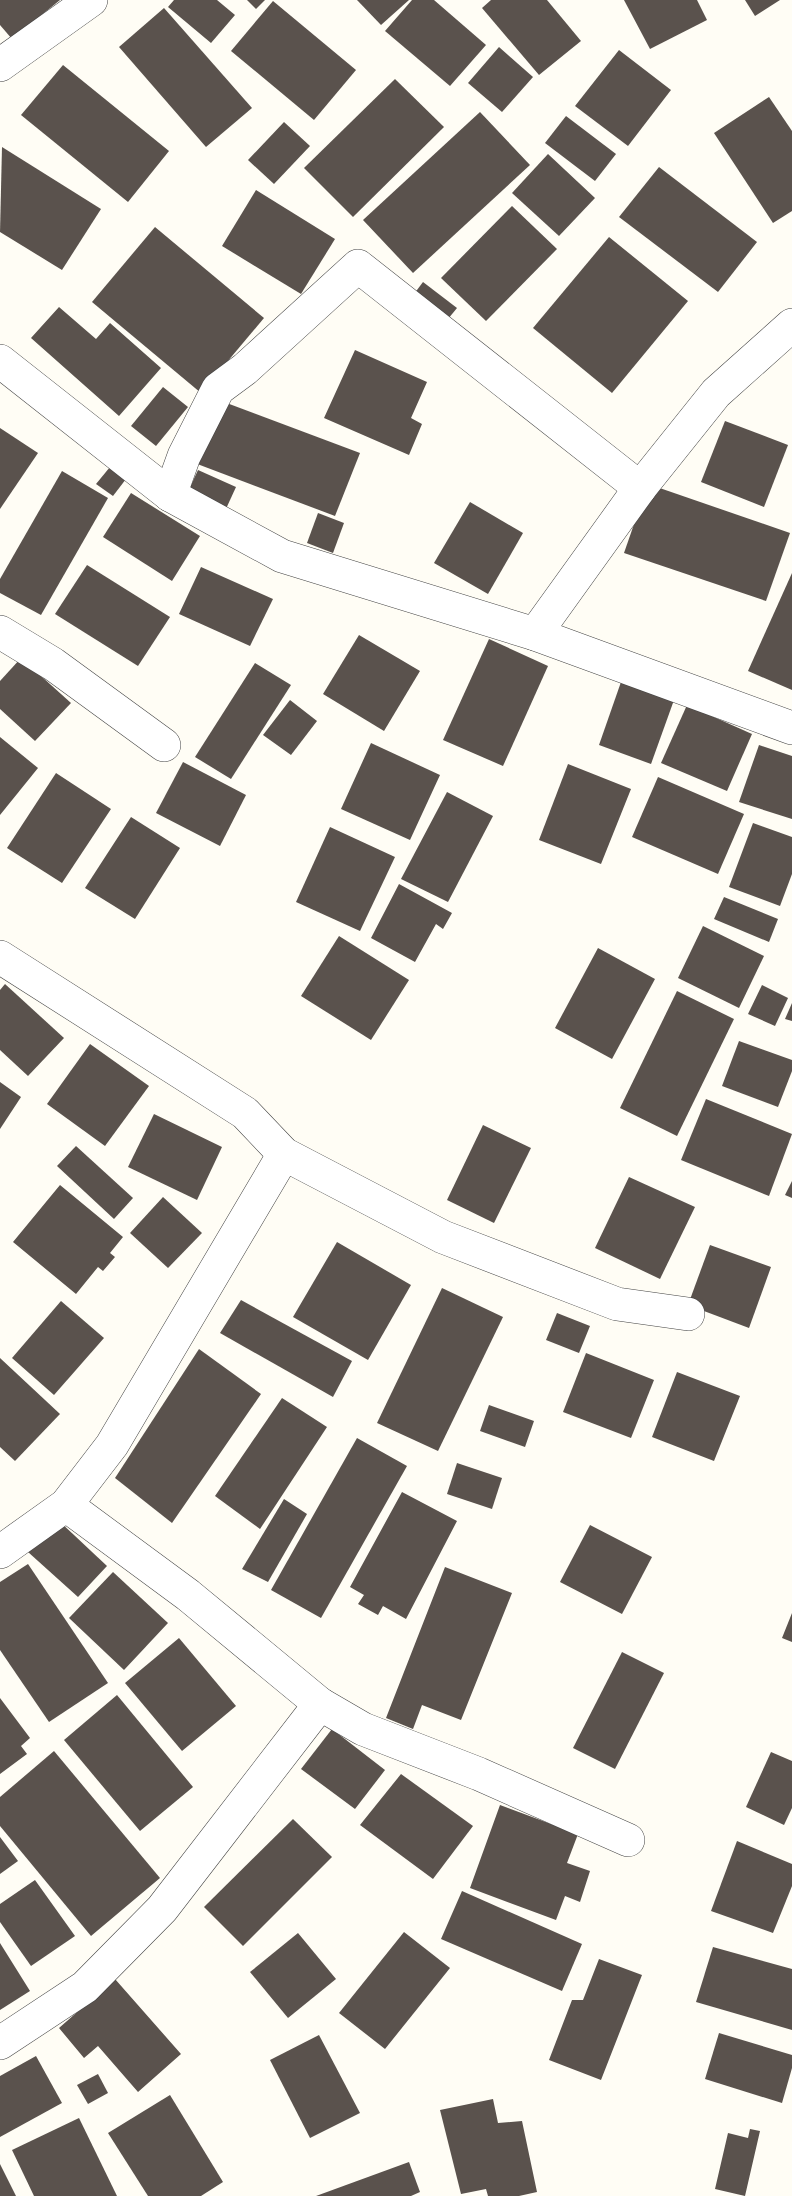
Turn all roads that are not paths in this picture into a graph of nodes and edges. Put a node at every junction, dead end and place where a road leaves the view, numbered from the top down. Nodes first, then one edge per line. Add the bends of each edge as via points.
1 (91, 0) edge
2 (0, 65) edge
3 (792, 325) edge
4 (0, 361) edge
5 (640, 488) junction
6 (170, 495) junction
7 (0, 632) edge
8 (536, 634) junction
9 (792, 728) edge
10 (164, 745) dead end
11 (0, 957) edge
12 (284, 1154) junction
13 (688, 1314) dead end
14 (66, 1505) junction
15 (0, 1552) edge
16 (320, 1704) junction
17 (628, 1840) dead end
18 (0, 2043) edge

1 - 2 street
3 - 5 street via 716,393
4 - 6 street
5 - 6 street via 358,266 218,389 184,456
5 - 8 street
6 - 8 street via 282,556
7 - 10 street via 53,664
8 - 9 street
11 - 12 street via 244,1113
12 - 13 street via 443,1237 526,1271 617,1304
12 - 14 street via 112,1445
14 - 15 street
14 - 16 street via 188,1595
16 - 17 street via 363,1729 479,1774
16 - 18 street via 162,1909 85,1987

